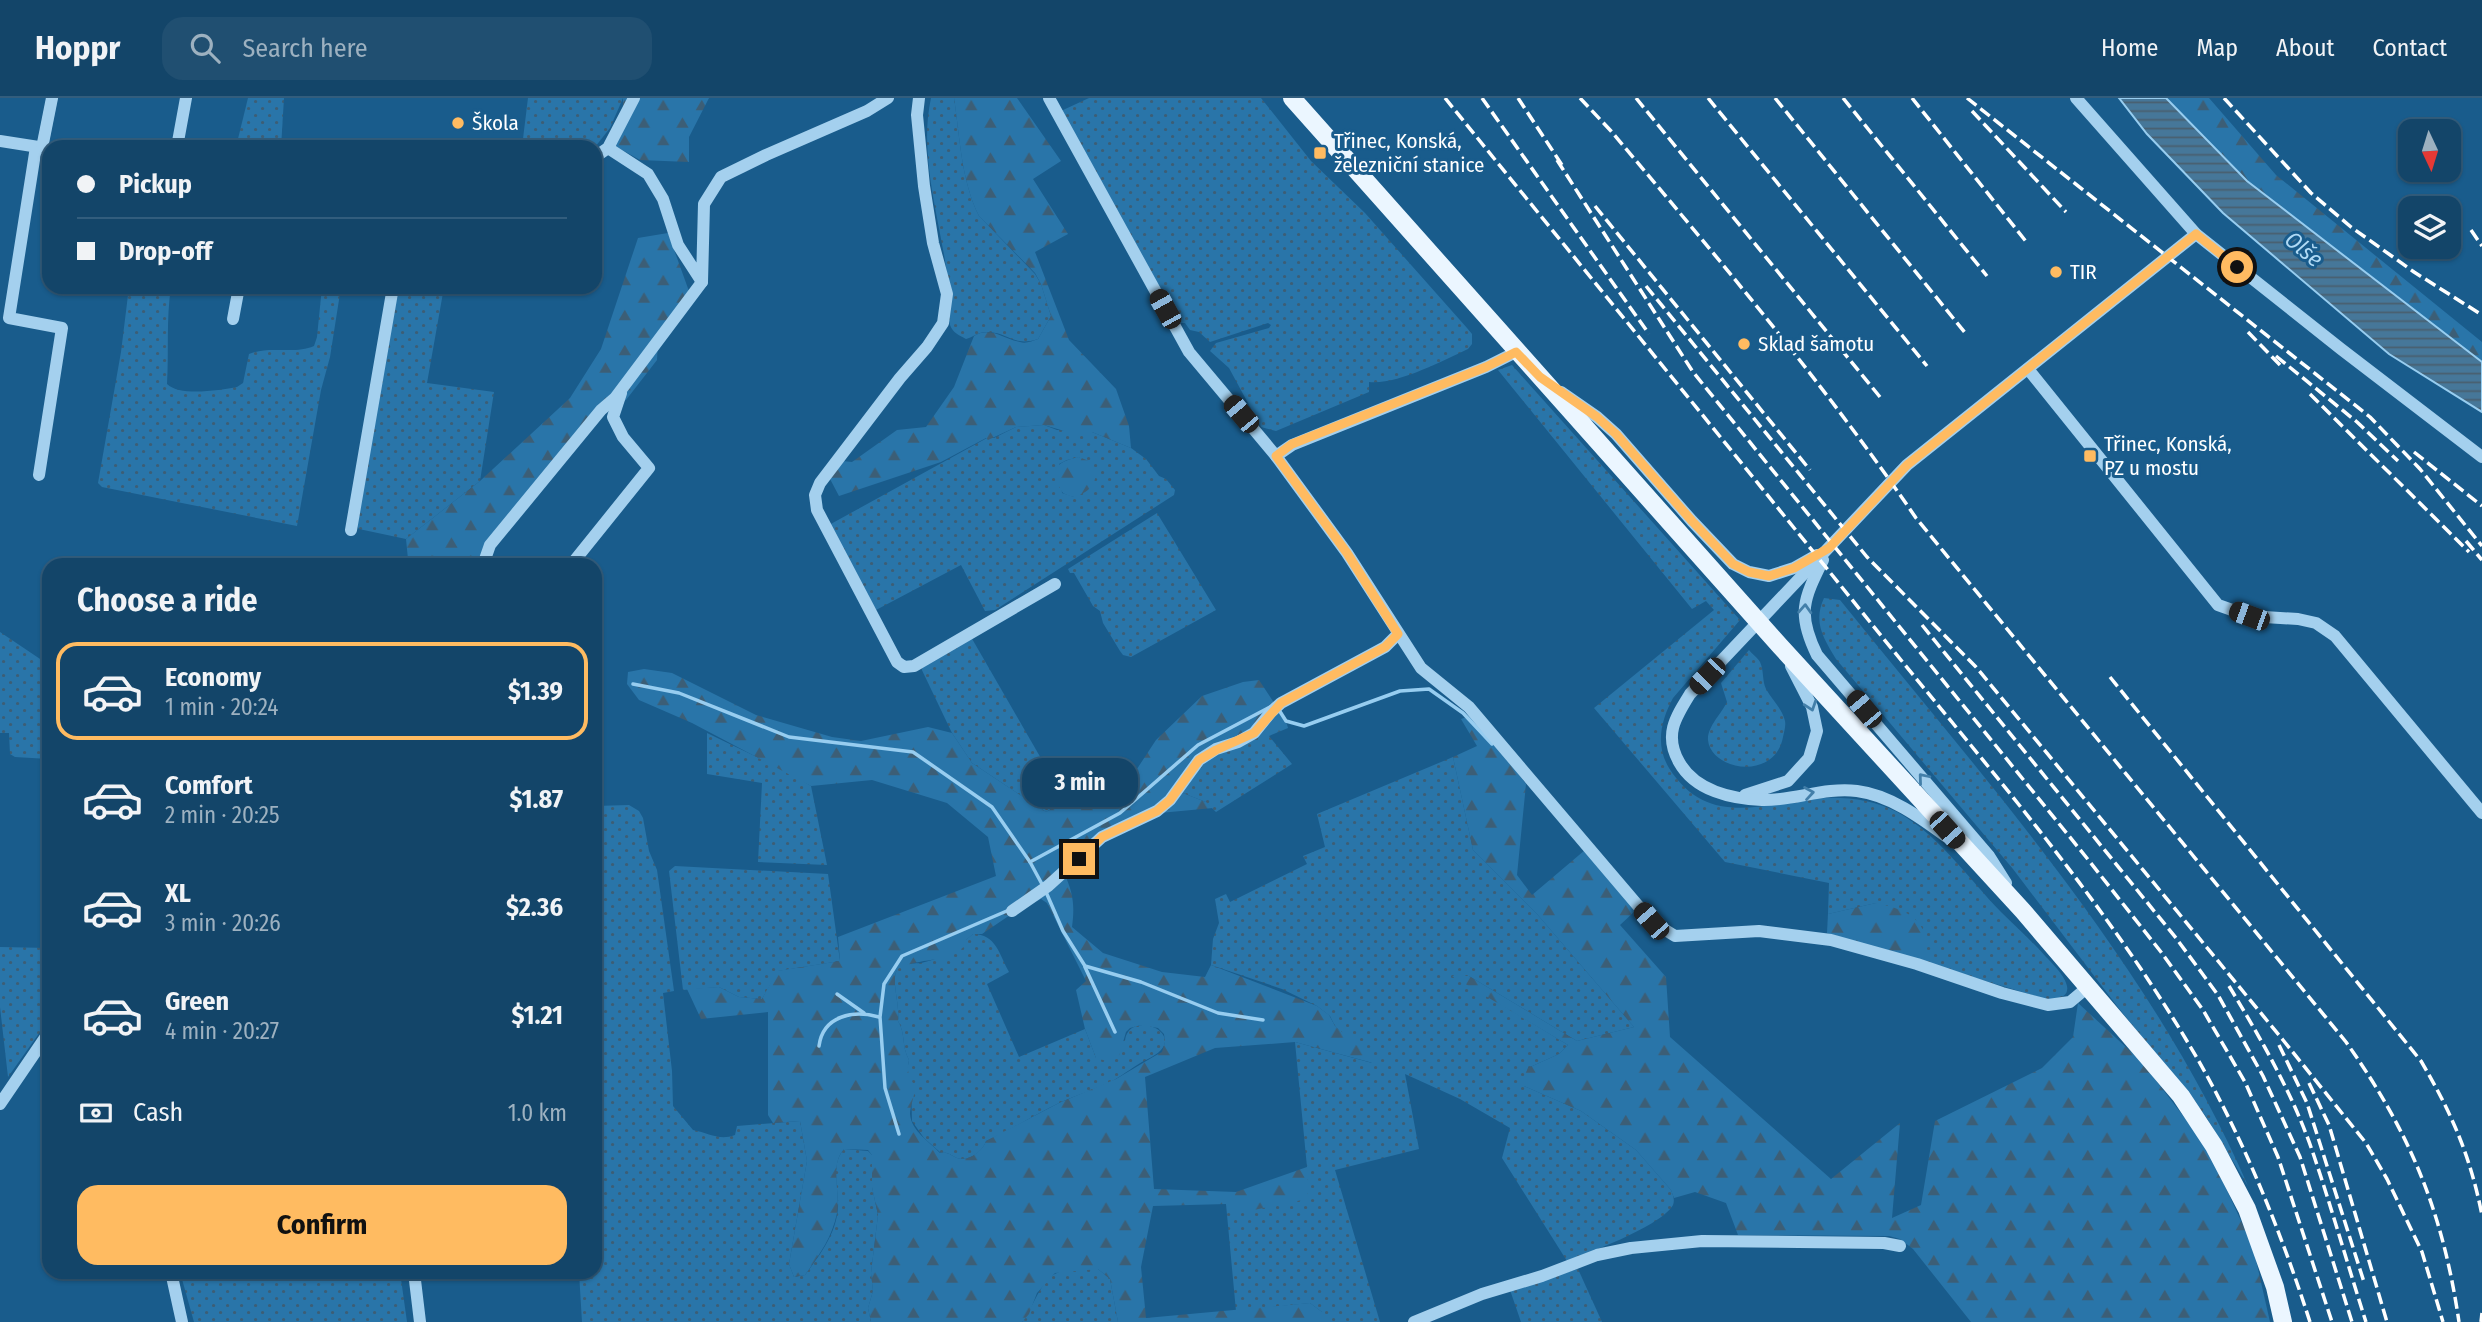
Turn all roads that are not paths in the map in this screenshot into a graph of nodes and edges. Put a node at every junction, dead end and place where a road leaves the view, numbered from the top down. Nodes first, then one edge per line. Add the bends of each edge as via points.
1 (52, 98) edge
2 (186, 98) edge
3 (634, 98) edge
4 (888, 98) edge
5 (919, 98) edge
6 (1049, 98) edge
7 (1292, 98) edge
8 (2076, 98) edge
9 (44, 140) edge
10 (178, 140) edge
11 (0, 141) edge
12 (42, 148) edge
13 (608, 148) junction
14 (602, 152) edge
15 (42, 153) edge
16 (2196, 234) junction
17 (702, 282) junction
18 (238, 294) edge
19 (392, 294) edge
20 (233, 319) dead end
21 (1516, 352) junction
22 (2028, 369) junction
23 (1540, 377) junction
24 (622, 389) junction
25 (1276, 456) junction
26 (2482, 457) edge
27 (39, 475) dead end
28 (351, 530) dead end
29 (1829, 548) junction
30 (485, 558) edge
31 (577, 558) edge
32 (1055, 584) dead end
33 (1398, 634) junction
34 (1780, 646) junction
35 (1742, 796) junction
36 (2482, 813) edge
37 (1966, 850) junction
38 (1012, 911) dead end
39 (2023, 911) junction
40 (2089, 986) junction
41 (42, 1042) edge
42 (0, 1104) edge
43 (1900, 1246) dead end
44 (173, 1279) edge
45 (415, 1279) edge
46 (182, 1322) edge
47 (420, 1322) edge
48 (1414, 1322) edge
49 (2283, 1322) edge

1 - 9 street
2 - 10 street
3 - 13 street
4 - 17 street via 721,177 704,204
5 - 32 street via 924,186 947,294 943,323 820,483 815,495 817,510 897,662 904,667 914,666
6 - 25 street via 1189,352
7 - 21 main road
8 - 16 street
11 - 12 street
13 - 14 street
13 - 17 street via 648,174 663,199 678,245
15 - 27 street via 9,318 62,328
16 - 22 street
16 - 26 street
17 - 24 street
18 - 20 street
19 - 28 street
21 - 23 main road
21 - 25 street via 1292,444
22 - 29 street via 1907,465
22 - 36 street via 2218,605 2249,616 2298,618 2335,636
23 - 29 street via 1616,434 1733,564 1769,576
23 - 34 main road
24 - 30 street via 490,545
24 - 31 street via 613,417 649,468
25 - 33 street via 1347,553
29 - 35 street via 1690,694 1673,723 1672,749 1683,770 1719,794
39 -> 29 street via 1989,856 1817,655 1803,616 1805,599
33 - 38 street via 1385,647 1281,703 1254,733 1199,760 1157,811 1102,837
33 - 40 street via 1421,668 1469,707 1651,921 1675,936 1759,931 1831,940 2048,1005 2070,1002
34 -> 35 street via 1812,707 1817,731 1809,758 1788,780
34 - 37 main road
35 -> 37 street via 1763,800 1826,790 1859,791 1902,806
37 - 39 main road
39 - 40 main road
40 - 49 main road via 2181,1096 2214,1146 2247,1209
41 - 42 street
43 - 48 street via 1884,1242 1702,1241 1631,1248 1482,1294
44 - 46 street
45 - 47 street

